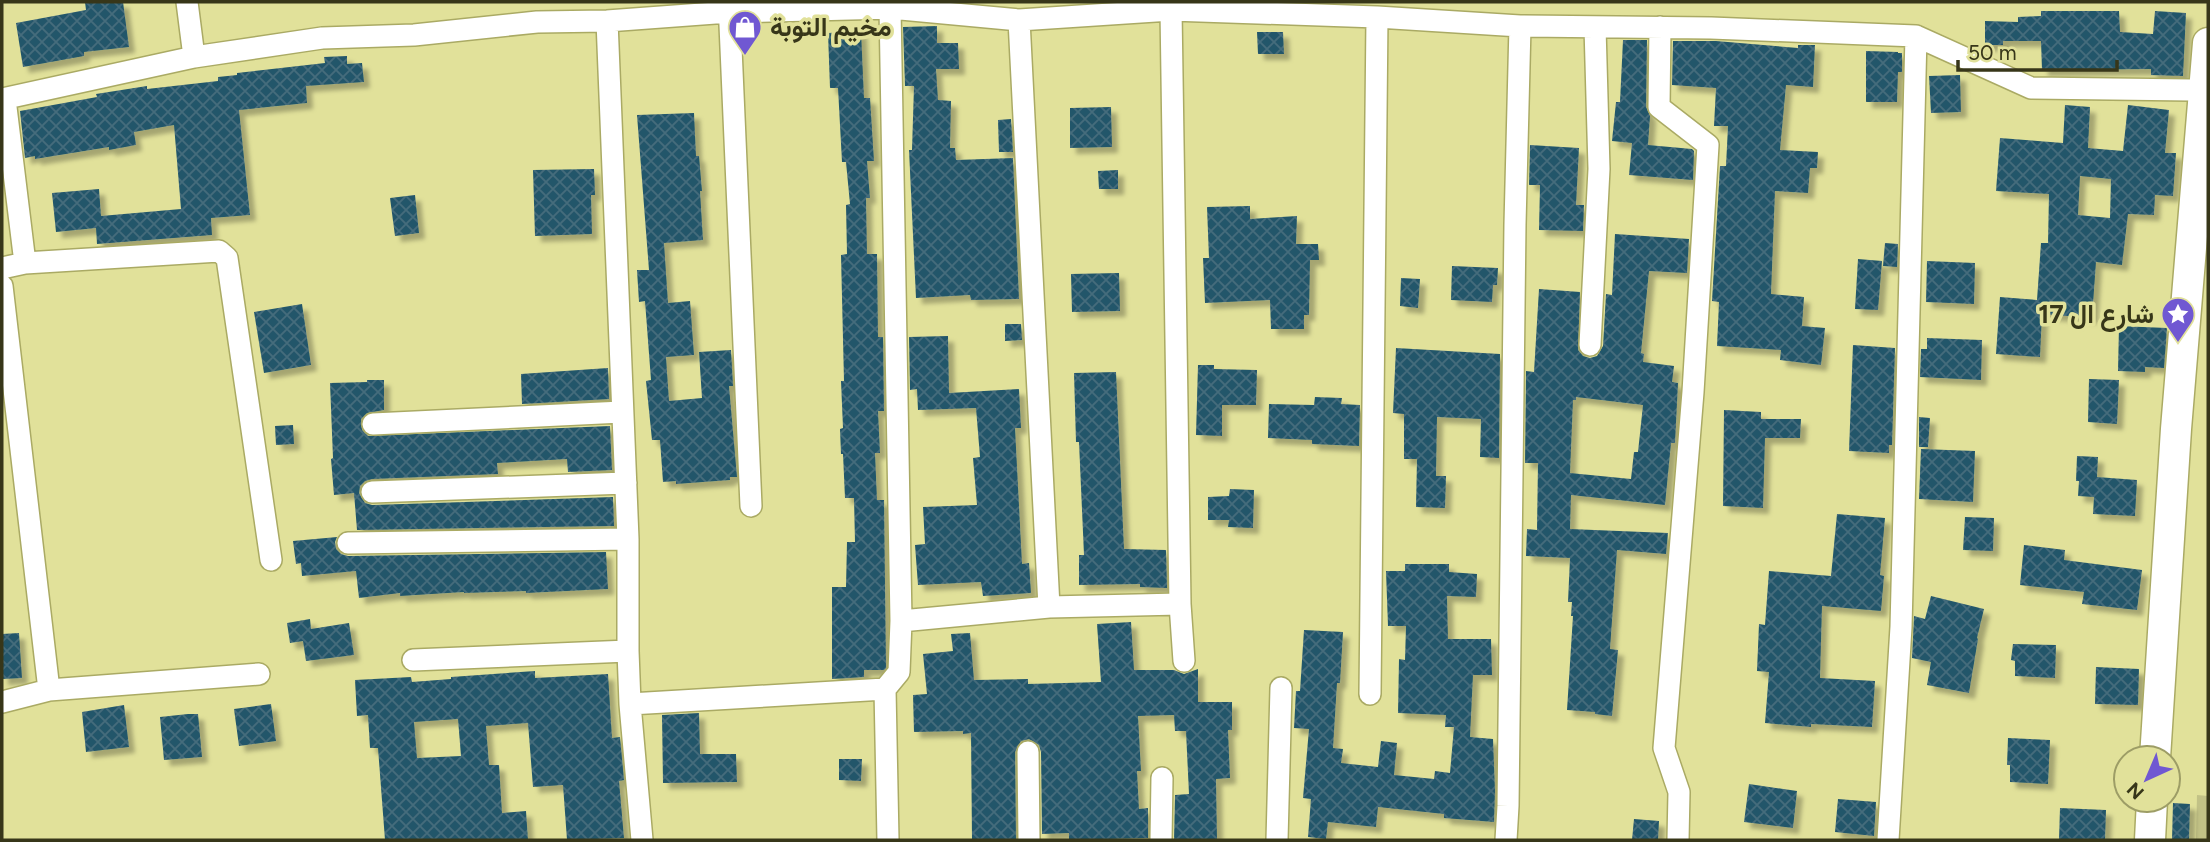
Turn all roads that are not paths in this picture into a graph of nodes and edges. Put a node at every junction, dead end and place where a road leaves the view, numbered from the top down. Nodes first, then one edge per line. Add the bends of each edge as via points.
1 (187, 2) edge
2 (729, 7) edge
3 (1252, 7) edge
4 (890, 8) junction
5 (1171, 10) junction
6 (537, 12) edge
7 (1377, 17) junction
8 (1019, 20) junction
9 (607, 21) junction
10 (1520, 26) junction
11 (1595, 27) junction
12 (1660, 27) junction
13 (1916, 36) junction
14 (2208, 43) edge
15 (194, 57) junction
16 (2191, 90) dead end
17 (3, 99) edge
18 (25, 263) junction
19 (2, 268) edge
20 (2, 286) edge
21 (1590, 345) dead end
22 (622, 412) junction
23 (373, 425) dead end
24 (626, 482) junction
25 (372, 492) dead end
26 (751, 506) dead end
27 (628, 539) junction
28 (348, 543) dead end
29 (271, 560) dead end
30 (1180, 604) junction
31 (1049, 607) junction
32 (901, 621) junction
33 (628, 651) junction
34 (413, 660) dead end
35 (1184, 661) dead end
36 (259, 674) dead end
37 (1281, 688) dead end
38 (885, 689) junction
39 (49, 690) junction
40 (1370, 694) dead end
41 (2, 702) edge
42 (630, 704) junction
43 (2156, 744) edge
44 (1028, 752) dead end
45 (1163, 778) dead end
46 (2151, 814) edge
47 (642, 840) edge
48 (888, 840) edge
49 (1029, 840) edge
50 (1161, 840) edge
51 (1277, 840) edge
52 (1506, 840) edge
53 (1678, 840) edge
54 (1888, 840) edge
55 (2150, 840) edge

1 - 15 street
2 - 4 street
2 - 9 street
2 - 26 street
3 - 5 street
3 - 7 street
4 - 8 street
4 - 32 street
5 - 8 street
5 - 30 street
6 - 9 street
6 - 15 street via 414,35 322,38
7 - 10 street
7 - 40 street
8 - 31 street
9 - 22 street
10 - 11 street
10 - 52 street
11 - 12 street
11 - 21 street via 1599,169
12 - 13 street
12 - 53 street via 1659,107 1708,145 1664,748 1679,792
13 - 16 street via 2031,88
13 - 54 street via 1901,627
14 - 43 street
15 - 17 street
17 - 18 street
18 - 19 street
18 - 29 street via 219,251 227,258
20 - 39 street
22 - 23 street
22 - 24 street
24 - 25 street
24 - 27 street
27 - 28 street
27 - 33 street
30 - 31 street
30 - 35 street
31 - 32 street
32 - 38 street via 899,672
33 - 34 street
33 - 42 street
36 - 39 street
37 - 51 street
38 - 42 street
38 - 48 street
39 - 41 street
42 - 47 street
44 - 49 street
45 - 50 street
46 - 55 street

